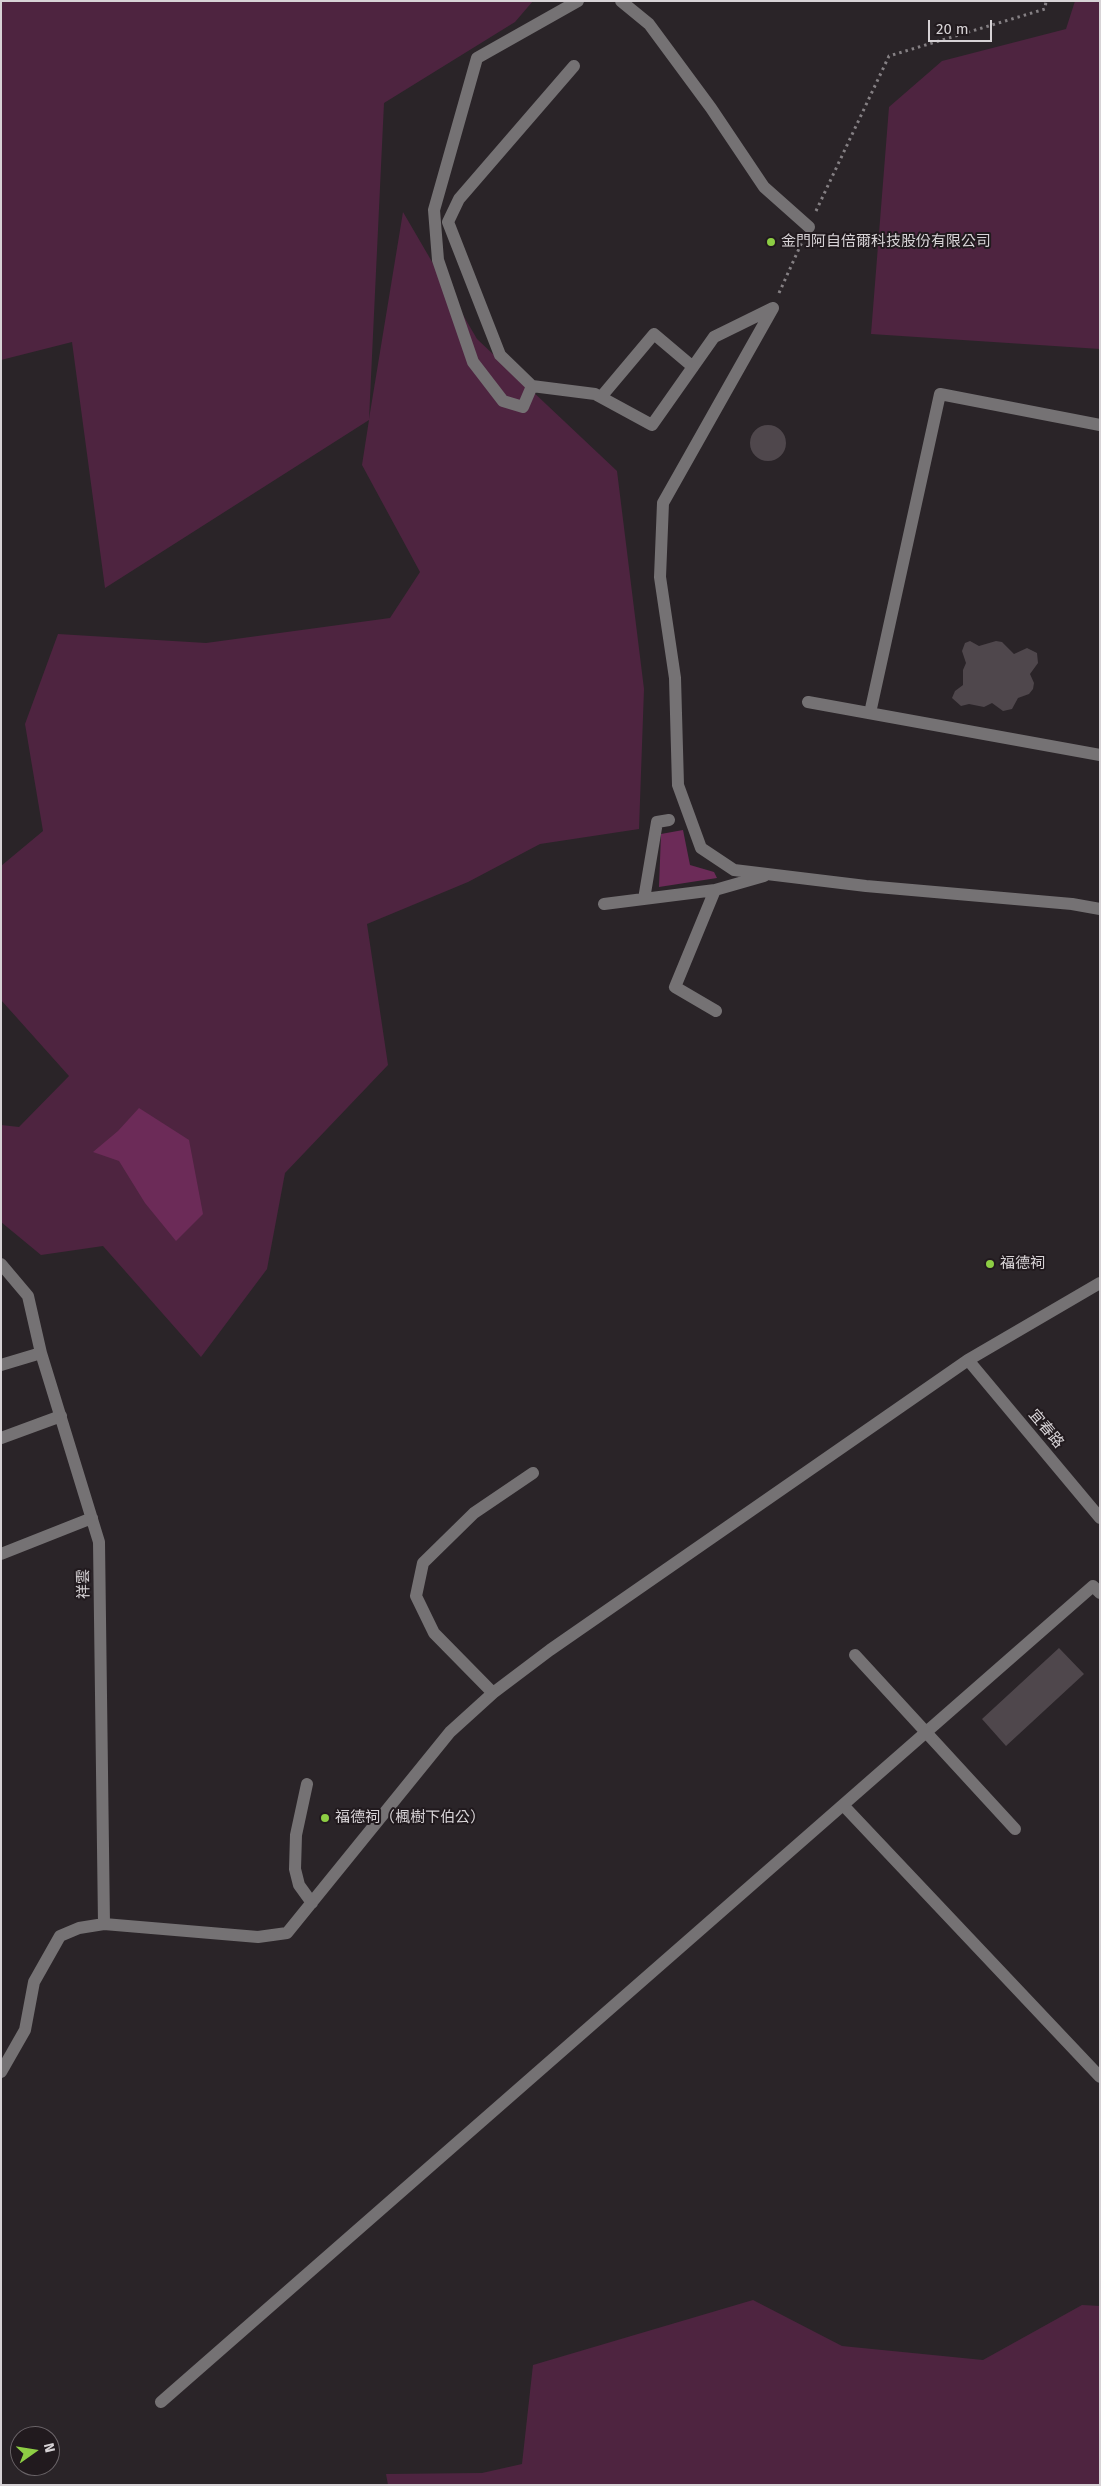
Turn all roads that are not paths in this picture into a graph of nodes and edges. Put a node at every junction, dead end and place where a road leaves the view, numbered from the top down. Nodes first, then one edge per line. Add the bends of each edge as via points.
1 (578, 1) edge
2 (621, 1) edge
3 (574, 66) dead end
4 (809, 227) road end
5 (692, 367) junction
6 (532, 386) junction
7 (601, 397) junction
8 (1100, 425) edge
9 (808, 702) dead end
10 (870, 713) junction
11 (1100, 755) edge
12 (669, 820) dead end
13 (771, 874) junction
14 (715, 890) junction
15 (644, 898) junction
16 (604, 904) dead end
17 (1100, 909) edge
18 (716, 1011) dead end
19 (3, 1267) edge
20 (1100, 1283) edge
21 (41, 1353) junction
22 (968, 1360) junction
23 (1, 1365) edge
24 (60, 1416) junction
25 (1, 1438) edge
26 (533, 1473) dead end
27 (92, 1518) junction
28 (1100, 1518) edge
29 (1, 1554) edge
30 (1100, 1592) edge
31 (855, 1655) dead end
32 (493, 1693) junction
33 (926, 1732) junction
34 (307, 1784) dead end
35 (843, 1805) junction
36 (1015, 1829) dead end
37 (312, 1903) junction
38 (104, 1924) junction
39 (1, 2072) edge
40 (1100, 2077) edge
41 (161, 2402) dead end

1 - 6 street via 477,58 434,210 438,260 473,362 503,401 523,408
2 - 4 street via 649,24 711,108 764,188
3 - 6 street via 459,200 448,222 500,355
5 - 7 street via 652,425
5 - 7 street via 654,334
5 - 13 street via 714,337 773,308 663,502 660,577 675,678 678,784 701,848 734,870
6 - 7 street
8 - 10 street via 940,394
9 - 10 street
10 - 11 street
12 - 15 street via 657,822
13 - 14 street
13 - 17 street
14 - 15 street
14 - 18 street via 675,987
15 - 16 street
19 - 21 street, 祥雲 via 28,1296
20 - 22 street
21 - 23 street
21 - 24 street, 祥雲
22 - 28 street, 宜春路
22 - 32 street
24 - 25 street
24 - 27 street, 祥雲
26 - 32 street via 474,1512 423,1563 416,1596 434,1633
27 - 29 street
27 - 38 street, 祥雲 via 99,1542
30 - 33 street via 1093,1586
31 - 33 street
32 - 37 street via 450,1732
33 - 35 street
33 - 36 street
34 - 37 street via 296,1835 295,1870
35 - 40 street
35 - 41 street
37 - 38 street via 287,1933 258,1937
38 - 39 street via 79,1928 60,1936 34,1982 25,2030

